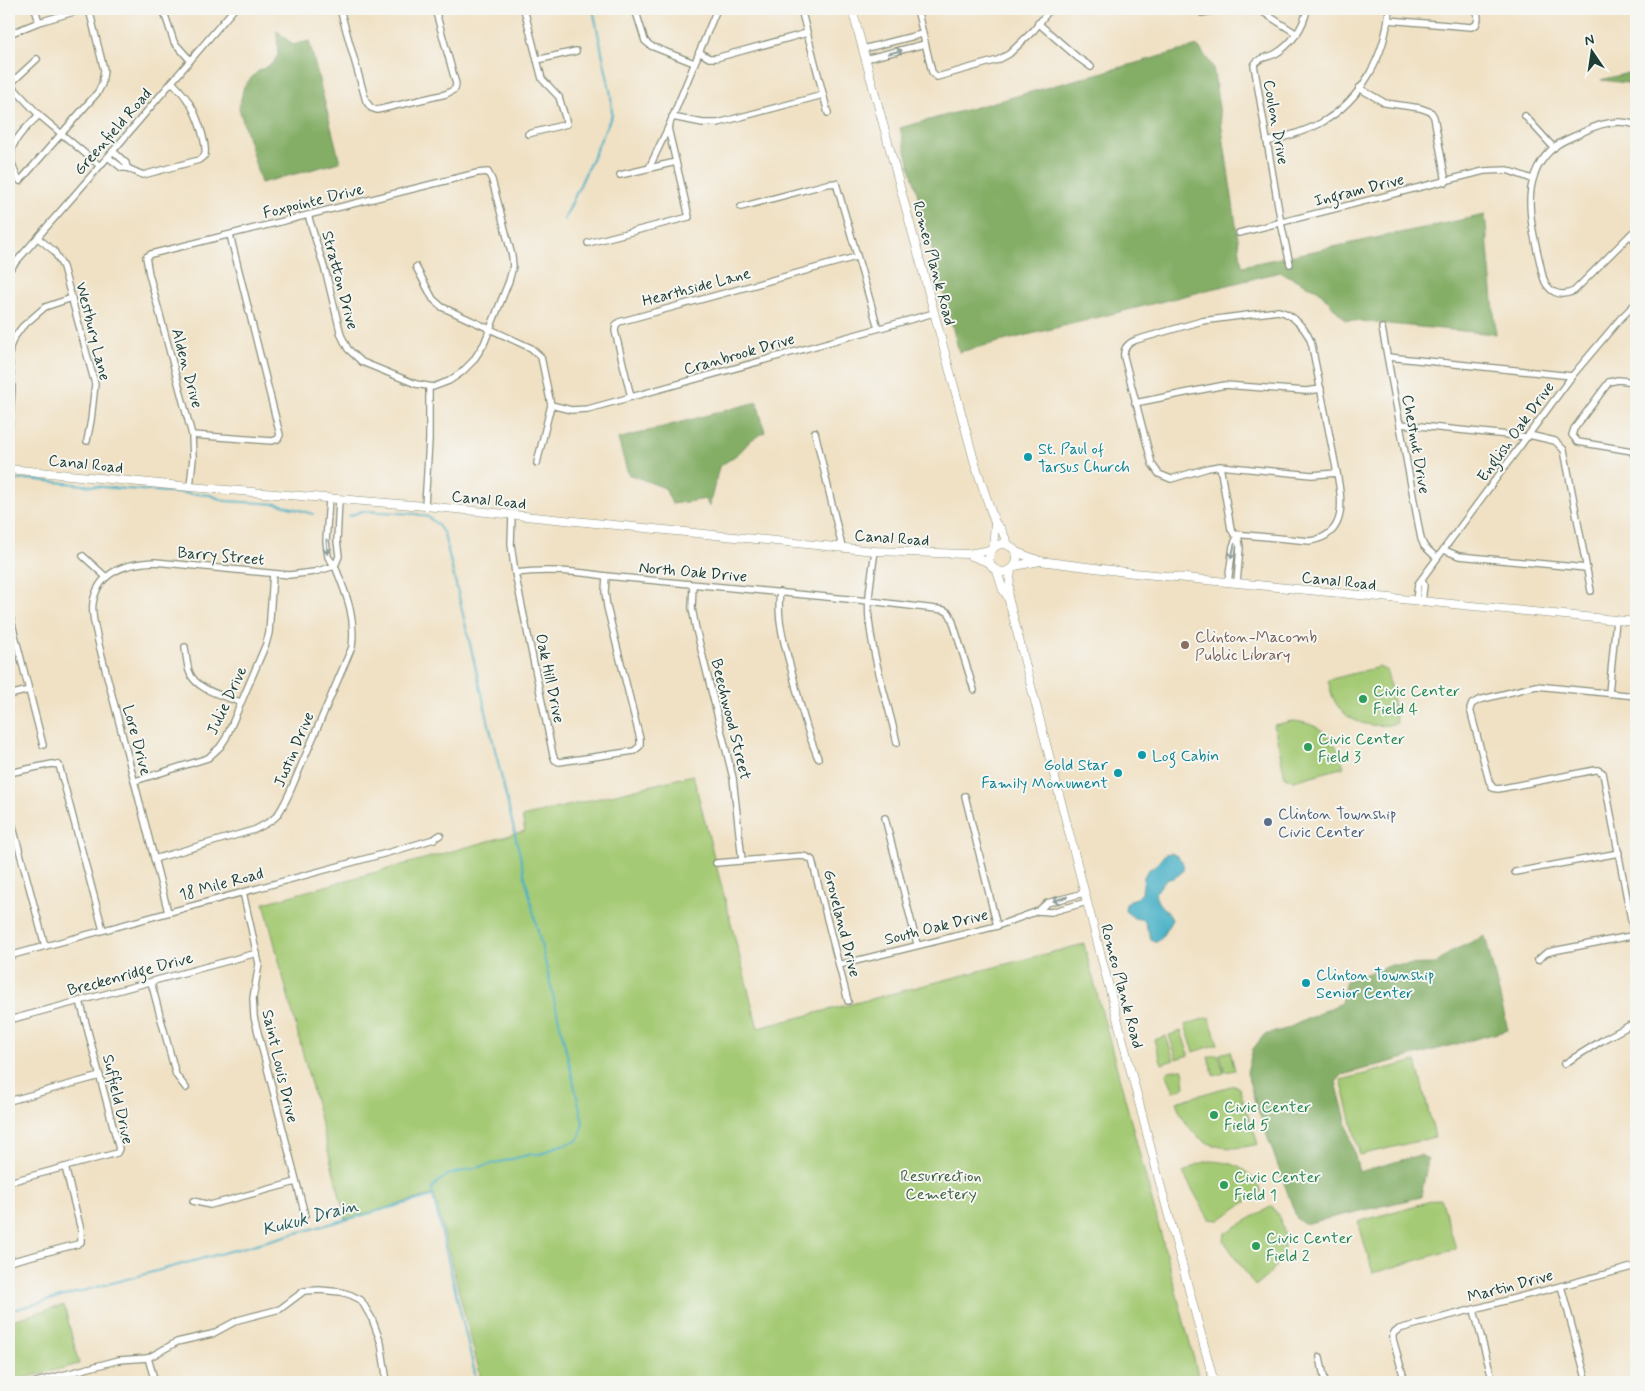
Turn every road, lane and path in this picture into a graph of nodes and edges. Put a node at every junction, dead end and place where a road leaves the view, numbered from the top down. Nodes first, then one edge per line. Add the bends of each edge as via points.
1 (35, 9) edge
2 (84, 9) edge
3 (89, 9) edge
4 (162, 9) edge
5 (234, 9) edge
6 (340, 9) edge
7 (435, 9) edge
8 (524, 9) edge
9 (635, 9) edge
10 (717, 9) edge
11 (801, 9) edge
12 (852, 9) edge
13 (917, 9) edge
14 (1050, 9) edge
15 (1222, 9) edge
16 (1258, 9) edge
17 (1307, 9) edge
18 (1389, 9) edge
19 (1477, 9) edge
20 (1202, 13) dead end
21 (1388, 20) junction
22 (39, 22) junction
23 (1038, 23) junction
24 (807, 33) junction
25 (9, 34) edge
26 (922, 34) junction
27 (1297, 34) junction
28 (925, 44) junction
29 (863, 49) junction
30 (576, 51) dead end
31 (699, 52) junction
32 (37, 59) dead end
33 (865, 59) junction
34 (190, 60) junction
35 (537, 60) junction
36 (694, 63) junction
37 (1091, 67) dead end
38 (172, 82) junction
39 (9, 83) edge
40 (1359, 88) junction
41 (823, 95) junction
42 (828, 114) dead end
43 (39, 115) junction
44 (1525, 116) dead end
45 (672, 117) junction
46 (1636, 124) edge
47 (668, 128) junction
48 (528, 134) dead end
49 (62, 135) junction
50 (1268, 142) junction
51 (1554, 148) junction
52 (113, 151) junction
53 (108, 157) junction
54 (676, 162) junction
55 (100, 166) junction
56 (127, 168) junction
57 (649, 168) junction
58 (620, 175) dead end
59 (1532, 179) junction
60 (1446, 182) junction
61 (741, 207) dead end
62 (308, 215) junction
63 (1281, 223) junction
64 (1636, 229) edge
65 (1239, 232) dead end
66 (230, 235) junction
67 (1630, 235) junction
68 (38, 238) junction
69 (1636, 242) edge
70 (588, 243) dead end
71 (146, 257) joint
72 (856, 257) junction
73 (1290, 264) dead end
74 (416, 267) dead end
75 (9, 270) edge
76 (72, 298) junction
77 (1636, 303) edge
78 (934, 313) junction
79 (878, 328) junction
80 (1382, 328) dead end
81 (490, 330) junction
82 (1388, 357) junction
83 (1572, 376) junction
84 (1636, 382) edge
85 (429, 387) junction
86 (1320, 389) junction
87 (632, 397) junction
88 (1135, 403) junction
89 (551, 405) junction
90 (9, 416) edge
91 (1400, 424) junction
92 (9, 430) edge
93 (815, 432) dead end
94 (192, 435) junction
95 (1529, 436) junction
96 (87, 442) dead end
97 (1636, 460) edge
98 (536, 463) dead end
99 (1220, 466) junction
100 (9, 469) edge
101 (1337, 473) junction
102 (190, 487) junction
103 (329, 498) junction
104 (339, 499) junction
105 (425, 506) junction
106 (512, 515) junction
107 (328, 517) junction
108 (338, 518) junction
109 (995, 523) junction
110 (1238, 535) junction
111 (1009, 546) junction
112 (842, 547) junction
113 (992, 549) junction
114 (875, 550) junction
115 (1444, 550) junction
116 (1016, 552) junction
117 (967, 554) junction
118 (83, 556) dead end
119 (1437, 558) junction
120 (1040, 561) junction
121 (990, 563) junction
122 (336, 566) junction
123 (1013, 568) junction
124 (1586, 568) junction
125 (997, 571) junction
126 (516, 573) junction
127 (274, 574) junction
128 (606, 576) junction
129 (106, 577) junction
130 (1232, 583) junction
131 (693, 585) junction
132 (1591, 591) dead end
133 (780, 592) junction
134 (1008, 597) junction
135 (869, 601) junction
136 (1419, 602) junction
137 (9, 612) edge
138 (1616, 620) junction
139 (1636, 622) edge
140 (185, 647) dead end
141 (29, 690) junction
142 (974, 690) dead end
143 (1609, 693) junction
144 (9, 695) edge
145 (1636, 696) edge
146 (240, 702) junction
147 (897, 743) dead end
148 (42, 744) dead end
149 (818, 758) dead end
150 (9, 773) edge
151 (135, 781) junction
152 (965, 796) dead end
153 (9, 812) edge
154 (885, 818) dead end
155 (440, 835) dead end
156 (1619, 853) junction
157 (154, 859) junction
158 (742, 860) junction
159 (716, 863) dead end
160 (1515, 872) dead end
161 (242, 892) junction
162 (1084, 892) junction
163 (1087, 902) junction
164 (1038, 911) junction
165 (168, 912) junction
166 (997, 926) junction
167 (103, 930) junction
168 (1635, 935) edge
169 (917, 944) junction
170 (45, 946) junction
171 (257, 954) junction
172 (9, 956) edge
173 (1538, 960) dead end
174 (839, 965) junction
175 (151, 982) junction
176 (80, 1001) junction
177 (848, 1001) dead end
178 (9, 1020) edge
179 (1636, 1022) edge
180 (1564, 1064) dead end
181 (100, 1076) junction
182 (186, 1088) dead end
183 (9, 1102) edge
184 (65, 1167) junction
185 (9, 1182) edge
186 (296, 1182) junction
187 (193, 1201) dead end
188 (305, 1215) dead end
189 (9, 1262) edge
190 (1636, 1266) edge
191 (1561, 1286) junction
192 (1474, 1310) junction
193 (1320, 1357) dead end
194 (148, 1358) junction
195 (38, 1382) edge
196 (154, 1382) edge
197 (387, 1382) edge
198 (1214, 1382) edge
199 (1325, 1382) edge
200 (1405, 1382) edge
201 (1493, 1382) edge
202 (1587, 1382) edge

1 - 22 street
2 - 22 street
3 - 49 street via 104,76 98,92
4 - 34 street via 170,36
5 - 34 street, Greenfield Road
6 - 7 street via 366,101 373,110 446,94 455,89
8 - 35 street
9 - 36 street via 645,41
10 - 31 street
11 - 24 street
12 - 29 street, Romeo Plank Road
13 - 26 street
14 - 23 street
15 - 20 street
16 - 27 street
17 - 27 street, Coulon Drive
18 - 21 street
19 - 21 street via 1476,25 1466,28
21 - 40 street via 1380,53
22 - 25 street
23 - 28 street via 1017,46 998,60 937,77 932,72
23 - 37 street
24 - 31 street via 716,58
24 - 41 street
26 - 28 street
26 - 29 street
27 - 50 street, Coulon Drive via 1283,49 1258,59 1254,65
33 -> 28 street
29 - 33 street, Romeo Plank Road
30 - 35 street
31 - 36 street
32 - 39 street
33 - 78 street, Romeo Plank Road
34 - 38 street, Greenfield Road
35 - 48 street via 544,82 559,97 566,124
36 - 45 street
38 - 52 street, Greenfield Road
38 - 56 street via 193,110 205,144 205,155 199,160 143,175
39 - 43 street
40 - 50 street via 1338,112 1322,122
40 - 60 street via 1385,103 1431,112
41 - 42 street
41 - 45 street via 711,124
43 - 49 street
43 - 49 street via 10,148 12,165 20,181
44 - 51 street
45 - 47 street
46 - 51 street via 1602,124
47 - 54 street
47 - 57 street
49 - 55 street
50 - 63 street, Coulon Drive
51 - 59 street
52 - 53 street, Greenfield Road
52 - 56 street
53 - 55 street, Greenfield Road
53 - 56 street via 122,168
54 - 57 street
54 - 70 street via 689,217
55 - 68 street, Greenfield Road
57 - 58 street
59 - 60 street, Ingram Drive via 1507,170 1486,171
59 - 67 street via 1530,213 1543,277 1546,286 1555,293 1574,291
60 - 63 street, Ingram Drive
61 - 72 street via 836,183
62 - 66 street, Foxpointe Drive
62 - 81 street, Foxpointe Drive via 488,172 513,266
62 - 85 street, Stratton Drive via 341,335 348,349 362,362
63 - 65 street, Ingram Drive
63 - 73 street, Coulon Drive
64 - 67 street
66 - 71 street, Foxpointe Drive
66 - 94 street via 280,433 278,439 272,440
67 - 69 street
68 - 75 street, Greenfield Road
68 - 76 street, Westbury Lane via 59,258
71 - 94 street, Alden Drive
72 - 79 street
72 - 87 street, Hearthside Lane via 619,322 615,331
74 - 81 street via 436,303
76 - 90 street via 45,307 14,338 9,358 12,388
76 - 96 street, Westbury Lane via 95,384
77 - 83 street, English Oak Drive
78 - 79 street, Cranbrook Drive
78 - 109 street, Romeo Plank Road via 975,464
79 - 87 street, Cranbrook Drive
80 - 82 street, Chestnut Drive
81 - 85 street via 479,353 465,370 444,384
81 - 89 street via 531,348 542,357
82 - 83 street
82 - 91 street, Chestnut Drive
83 - 95 street, English Oak Drive
84 - 97 street via 1613,380 1606,385 1572,435 1581,443 1632,451
85 - 105 street
86 - 88 street via 1306,391 1225,385
86 - 88 street via 1311,340 1289,314 1278,312 1198,322 1127,345 1124,357
86 - 101 street
87 - 89 street, Cranbrook Drive via 580,410
88 - 99 street via 1152,464 1159,474 1173,479
89 - 98 street
90 - 92 street
91 - 95 street
91 - 119 street, Chestnut Drive via 1421,539
93 - 112 street
94 - 102 street, Alden Drive
95 - 115 street, English Oak Drive
95 - 124 street via 1555,441 1564,450
99 - 101 street via 1312,475
99 - 110 street via 1231,529
100 - 102 street, Canal Road
101 - 110 street via 1342,506 1338,522 1329,533 1306,541
102 - 103 street, Canal Road
103 - 104 street, Canal Road
103 - 107 street, Justin Drive
104 - 105 street, Canal Road
104 - 108 street, Justin Drive
105 - 106 street, Canal Road
106 - 112 street, Canal Road
106 - 126 street, Oak Hill Drive via 511,544
107 - 108 street
107 -> 122 street, Justin Drive via 328,557
108 - 122 street, Justin Drive
109 - 111 street, Romeo Plank Road
109 - 113 street, Romeo Plank Road
110 - 130 street via 1233,546
111 - 113 street via 1001,544
111 - 116 street
112 - 114 street, Canal Road
113 - 117 street, Canal Road
113 - 121 street
114 - 117 street, Canal Road
114 - 135 street
115 - 119 street, English Oak Drive
115 - 124 street via 1459,556
116 - 120 street, Canal Road
116 - 123 street
117 - 121 street, Canal Road
118 - 129 street
119 - 136 street, English Oak Drive via 1418,584
120 - 123 street, Canal Road
120 - 130 street, Canal Road
121 - 125 street
122 - 127 street, Barry Street via 299,574
122 - 157 street, Justin Drive via 354,623 352,647 279,815 254,830
123 - 125 street
123 - 134 street, Romeo Plank Road
124 - 132 street
125 - 134 street, Romeo Plank Road
126 - 128 street, North Oak Drive via 558,571
126 - 128 street, Oak Hill Drive via 553,755 559,762 639,748 640,739 607,607
127 - 129 street, Barry Street via 155,562 126,565
127 - 146 street, Julie Drive via 269,633 261,659
128 - 131 street, North Oak Drive
129 - 151 street, Lore Drive via 96,594 93,618
130 - 136 street, Canal Road
131 - 133 street, North Oak Drive
131 - 158 street, Beechwood Street via 692,608 696,629 733,778
133 - 135 street, North Oak Drive
133 - 149 street via 778,606 783,639
134 - 162 street, Romeo Plank Road
135 - 142 street, North Oak Drive via 949,612
135 - 147 street via 873,641
136 - 138 street, Canal Road
137 - 141 street
138 - 139 street, Canal Road
138 - 143 street
140 - 146 street via 189,672 197,682
141 - 144 street
141 - 148 street
143 - 145 street
143 - 156 street via 1536,686 1479,700 1470,709 1493,788 1601,771 1605,776
146 - 151 street, Julie Drive via 226,738 208,758
150 - 167 street via 59,765
151 - 157 street, Lore Drive
152 - 166 street
153 - 170 street
154 - 169 street
155 - 161 street, 18 Mile Road
156 - 160 street
156 - 168 street
157 - 165 street, Lore Drive
158 - 159 street, Groveland Drive
158 - 174 street, Groveland Drive via 801,856 812,860
161 - 165 street, 18 Mile Road
161 - 171 street, Saint Louis Drive
162 - 163 street, Romeo Plank Road
162 -> 164 street, South Oak Drive via 1047,904
163 - 164 street, South Oak Drive via 1051,912
163 - 198 street, Romeo Plank Road
164 - 166 street, South Oak Drive
165 - 167 street, 18 Mile Road
166 - 169 street, South Oak Drive
167 - 170 street, 18 Mile Road
168 - 173 street via 1553,950
169 - 174 street, South Oak Drive
170 - 172 street, 18 Mile Road
171 - 175 street, Breckenridge Drive
171 - 186 street, Saint Louis Drive via 254,1017
174 - 177 street, Groveland Drive
175 - 176 street, Breckenridge Drive
175 - 182 street via 176,1075
176 - 178 street, Breckenridge Drive
176 - 181 street, Suffield Drive
179 - 180 street
181 - 183 street
181 - 184 street, Suffield Drive via 119,1149 117,1153
184 - 185 street, Suffield Drive
184 - 189 street via 81,1230 81,1242
186 - 187 street via 210,1205
186 - 188 street, Saint Louis Drive
190 - 191 street, Martin Drive
191 - 192 street, Martin Drive
191 - 202 street
192 - 200 street, Martin Drive via 1393,1334
192 - 201 street
193 - 199 street
194 - 195 street via 119,1360
194 - 196 street
194 - 197 street via 178,1342 212,1334 238,1320 280,1309 304,1291 327,1290 351,1295 363,1304 382,1343

